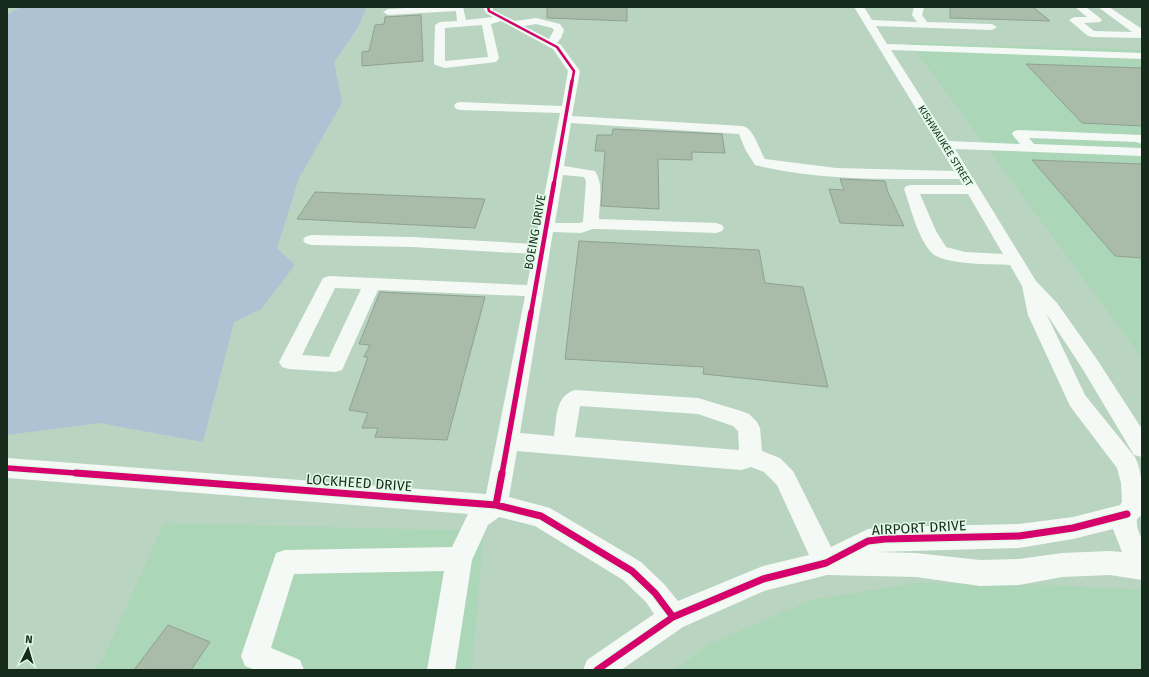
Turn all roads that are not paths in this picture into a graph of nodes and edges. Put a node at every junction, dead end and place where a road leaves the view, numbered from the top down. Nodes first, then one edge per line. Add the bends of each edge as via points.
1 (859, 7) edge
2 (919, 7) edge
3 (1080, 7) edge
4 (1103, 7) edge
5 (437, 9) junction
6 (388, 12) dead end
7 (487, 15) edge
8 (1096, 20) junction
9 (462, 23) junction
10 (869, 23) junction
11 (924, 24) junction
12 (440, 25) junction
13 (992, 27) dead end
14 (1117, 35) junction
15 (1142, 35) edge
16 (884, 47) junction
17 (1142, 56) edge
18 (460, 106) dead end
19 (566, 115) junction
20 (1142, 140) edge
21 (945, 145) junction
22 (1030, 148) junction
23 (1142, 152) edge
24 (556, 170) junction
25 (964, 176) junction
26 (973, 190) junction
27 (591, 224) junction
28 (546, 227) junction
29 (716, 228) dead end
30 (311, 240) dead end
31 (542, 249) junction
32 (1014, 260) junction
33 (372, 284) junction
34 (1030, 285) junction
35 (534, 291) junction
36 (507, 441) junction
37 (563, 446) junction
38 (1142, 448) edge
39 (751, 456) junction
40 (7, 468) edge
41 (496, 505) junction
42 (1134, 508) edge
43 (459, 559) junction
44 (1142, 559) edge
45 (826, 563) junction
46 (1142, 568) edge
47 (673, 617) junction
48 (290, 670) edge
49 (442, 670) edge
50 (597, 670) edge

1 - 10 street, KISHWAUKEE STREET
2 - 11 street via 917,15
3 - 8 street
4 - 15 street
5 - 6 street
5 - 9 street via 459,8
5 - 12 street
7 - 9 street
7 - 12 street via 494,58 492,60 445,65 439,63
7 - 19 street, BOEING DRIVE via 489,11 517,19 558,47 574,71
8 - 14 street
8 - 14 street via 1074,20 1092,34
9 - 12 street
10 - 11 street
10 - 16 street, KISHWAUKEE STREET
11 - 13 street
14 - 15 street
16 - 17 street
16 - 21 street, KISHWAUKEE STREET
18 - 19 street
19 - 24 street, BOEING DRIVE
19 - 25 street via 743,130 760,162 792,169
20 - 22 street via 1019,134
21 - 22 street
21 - 25 street, KISHWAUKEE STREET
22 - 23 street
24 - 27 street via 575,170 590,174 593,181
24 - 28 street, BOEING DRIVE
25 - 26 street, KISHWAUKEE STREET
26 - 32 street, KISHWAUKEE STREET
26 - 32 street via 911,189 933,243 941,251 960,257
27 - 28 street via 581,228
27 - 29 street
28 - 31 street, BOEING DRIVE
30 - 31 street
31 - 35 street, BOEING DRIVE
32 - 34 street, KISHWAUKEE STREET
33 - 33 street via 329,282 289,362 335,365
33 - 35 street
34 - 38 street, KISHWAUKEE STREET via 1051,307
34 - 42 street, KISHWAUKEE STREET via 1037,315 1077,400 1127,464 1133,482
35 - 36 street, BOEING DRIVE
36 - 37 street
36 - 41 street, BOEING DRIVE
37 - 39 street via 741,460
37 - 39 street via 570,402 575,398 698,406 741,420 749,428
39 - 45 street via 772,465 785,478
40 - 41 street, LOCKHEED DRIVE
41 - 43 street via 479,517
41 - 47 street, LOCKHEED DRIVE via 541,516 632,571 655,593
42 - 44 street, KISHWAUKEE STREET via 1124,525 1128,539
42 - 45 street, AIRPORT DRIVE via 1073,528 1019,536 868,541
43 - 48 street via 285,562 255,656
43 - 49 street
45 - 46 street, AIRPORT DRIVE via 916,565 980,573 1110,563
45 - 47 street, AIRPORT DRIVE via 763,579
47 - 50 street, AIRPORT DRIVE

